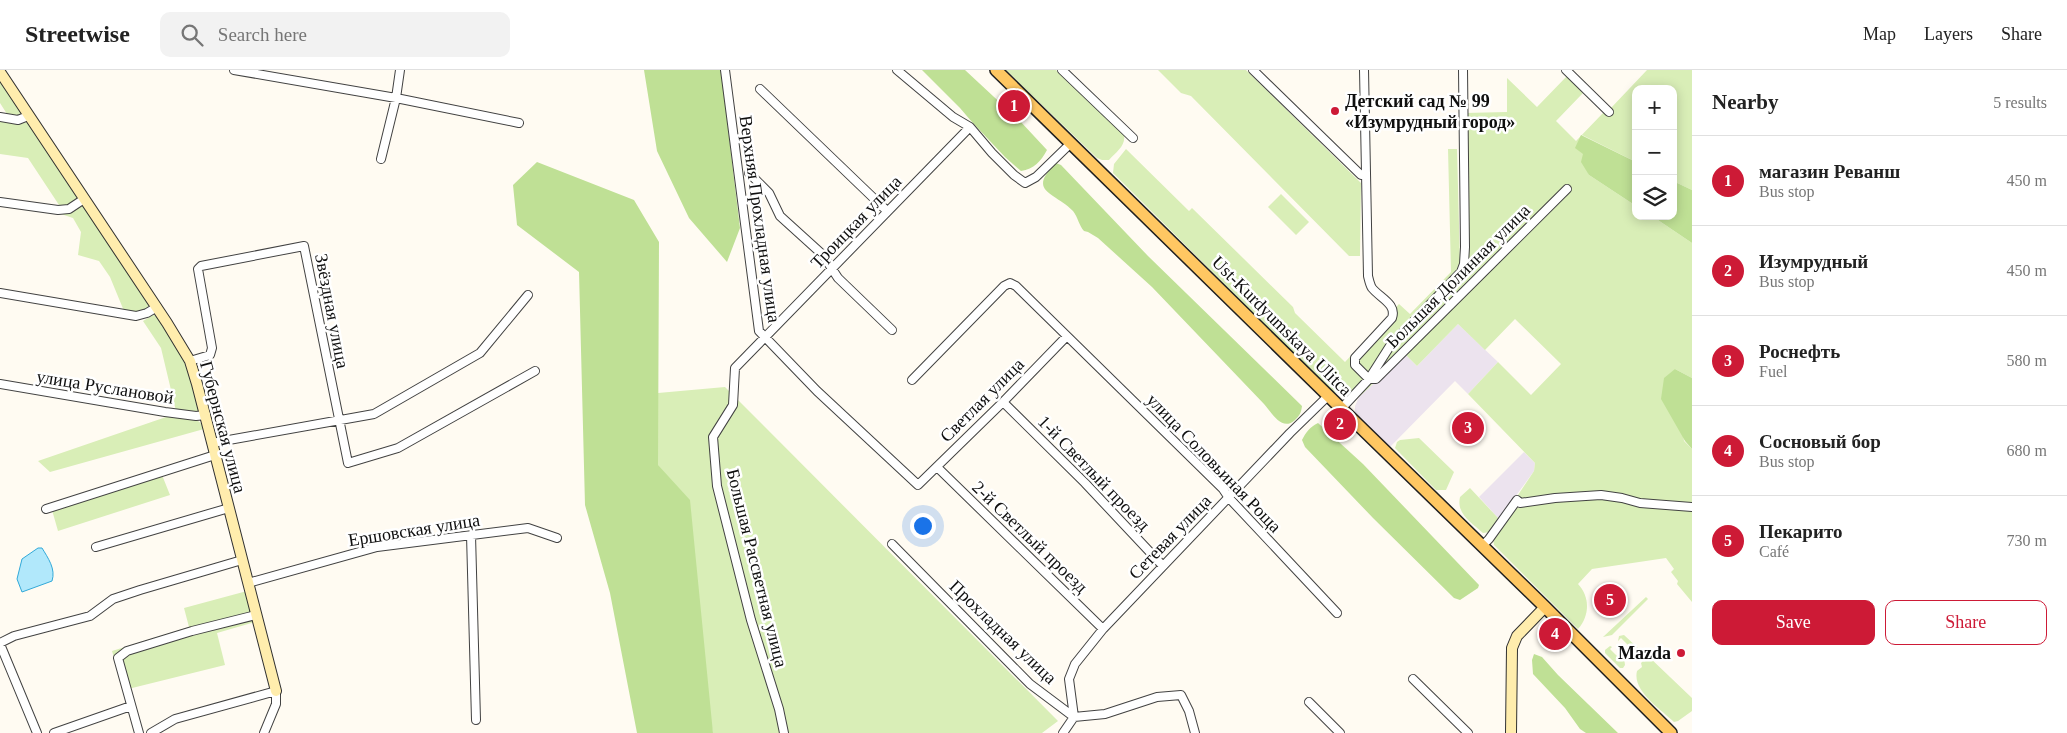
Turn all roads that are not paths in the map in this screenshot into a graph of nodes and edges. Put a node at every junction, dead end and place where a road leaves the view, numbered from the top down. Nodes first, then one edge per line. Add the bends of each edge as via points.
1 (234, 70) edge
2 (400, 70) edge
3 (725, 70) edge
4 (897, 70) edge
5 (996, 70) edge
6 (1062, 70) edge
7 (1253, 70) edge
8 (1364, 70) edge
9 (1463, 70) edge
10 (1566, 70) edge
11 (0, 72) edge
12 (760, 89) dead end
13 (396, 98) junction
14 (1609, 112) dead end
15 (28, 116) junction
16 (0, 117) edge
17 (519, 123) dead end
18 (970, 127) junction
19 (1133, 138) dead end
20 (1071, 144) junction
21 (381, 159) dead end
22 (749, 173) dead end
23 (1365, 175) junction
24 (1567, 189) dead end
25 (84, 199) junction
26 (0, 202) edge
27 (887, 211) junction
28 (831, 268) junction
29 (0, 293) edge
30 (528, 295) dead end
31 (157, 307) junction
32 (892, 330) dead end
33 (1067, 336) junction
34 (766, 338) junction
35 (190, 361) junction
36 (535, 371) dead end
37 (1369, 379) junction
38 (912, 380) dead end
39 (0, 384) edge
40 (1328, 396) junction
41 (1003, 402) junction
42 (1341, 409) junction
43 (206, 416) junction
44 (339, 420) junction
45 (212, 443) junction
46 (215, 455) junction
47 (937, 466) junction
48 (918, 484) joint
49 (1229, 498) junction
50 (1692, 507) edge
51 (229, 508) junction
52 (46, 509) dead end
53 (471, 535) junction
54 (557, 538) dead end
55 (892, 544) dead end
56 (96, 546) dead end
57 (1482, 546) junction
58 (242, 560) junction
59 (1164, 566) junction
60 (248, 583) junction
61 (1545, 606) junction
62 (1337, 613) dead end
63 (256, 615) junction
64 (1103, 629) junction
65 (0, 643) edge
66 (1413, 680) dead end
67 (276, 691) junction
68 (1308, 702) dead end
69 (131, 706) junction
70 (1074, 717) junction
71 (476, 720) dead end
72 (37, 733) edge
73 (54, 733) edge
74 (139, 733) edge
75 (151, 733) edge
76 (264, 733) edge
77 (784, 733) edge
78 (1063, 733) edge
79 (1195, 733) edge
80 (1340, 733) edge
81 (1468, 733) edge
82 (1511, 733) edge
83 (1670, 733) edge

1 - 13 street
2 - 13 street
3 - 34 street, Верхняя Прохладная улица via 759,331
4 - 18 street via 953,117
5 - 20 main road, Ust-Kurdyumskaya Ulitca
6 - 19 street
7 - 23 street via 1360,175
8 - 23 street
9 - 37 street, Большая Долинная улица via 1464,264 1461,272 1390,346
10 - 14 street
11 - 15 street, Губернская улица
12 - 27 street
13 - 17 street
13 - 21 street
15 - 16 street via 18,120
15 - 25 street, Губернская улица
18 - 20 street via 1025,183 1036,177
18 - 27 street, Троицкая улица
20 - 40 main road, Ust-Kurdyumskaya Ulitca
22 - 28 street via 770,193 780,216 824,255
23 - 37 street via 1368,276 1373,289 1394,312 1355,358 1355,365
24 - 37 street, Большая Долинная улица via 1376,380
25 - 26 street via 58,210
25 - 31 street, Губернская улица
27 - 28 street, Троицкая улица
28 - 32 street
28 - 34 street, Троицкая улица
29 - 31 street via 136,316
30 - 44 street via 480,353 374,414
31 - 35 street, Губернская улица
33 - 38 street, улица Соловьиная Роща via 1010,283
33 - 41 street, Светлая улица
33 - 49 street, улица Соловьиная Роща
34 - 48 street, Верхняя Прохладная улица via 817,392
34 - 77 street, Большая Рассветная улица via 735,368 733,405 713,437 718,486 751,620
35 - 43 street, Губернская улица
35 - 44 street, Звёздная улица via 210,356 212,348 198,269 304,246
36 - 44 street via 398,448 348,463
37 - 42 street, Большая Долинная улица
39 - 43 street, улица Руслановой
40 - 42 main road, Ust-Kurdyumskaya Ulitca
40 - 49 street, Сетевая улица
41 - 47 street, Светлая улица
41 - 59 street, 1-й Светлый проезд
42 - 57 main road, Ust-Kurdyumskaya Ulitca
43 - 45 street, Губернская улица
44 - 45 street
45 - 46 street, Губернская улица
46 - 51 street, Губернская улица
46 - 52 street
47 - 48 street, Светлая улица
47 - 64 street, 2-й Светлый проезд
49 - 59 street, Сетевая улица
49 - 62 street, улица Соловьиная Роща
50 - 57 street via 1640,503 1601,495 1520,503 1517,500
51 - 56 street
51 - 58 street, Губернская улица
53 - 54 street, Ершовская улица via 528,528
53 - 60 street, Ершовская улица via 377,548
53 - 71 street
55 - 70 street, Прохладная улица via 1030,684
57 - 61 main road, Ust-Kurdyumskaya Ulitca
58 - 60 street, Губернская улица
58 - 65 street via 113,599 90,616 14,636
59 - 64 street, Сетевая улица
60 - 63 street, Губернская улица
61 - 82 street via 1517,636 1512,648
61 - 83 main road, Ust-Kurdyumskaya Ulitca
63 - 67 street, Губернская улица
63 - 69 street via 127,651 118,658
64 - 70 street, Сетевая улица via 1075,664 1069,679
65 - 72 street
66 - 81 street
67 - 75 street via 175,719
67 - 76 street via 276,704
68 - 80 street
69 - 73 street
69 - 74 street
70 - 78 street
70 - 79 street via 1105,714 1157,697 1181,695

